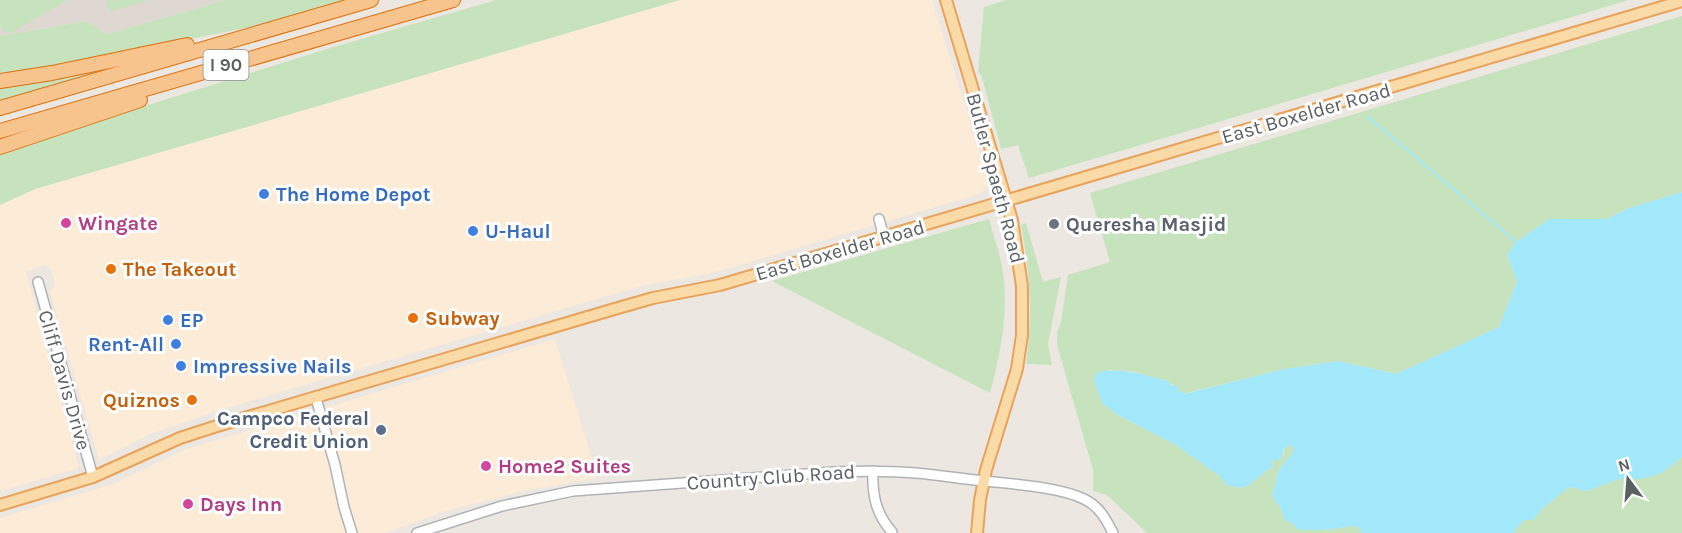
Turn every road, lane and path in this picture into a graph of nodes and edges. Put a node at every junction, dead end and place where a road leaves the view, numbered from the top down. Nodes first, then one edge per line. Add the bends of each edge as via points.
1 (371, 0) edge
2 (453, 0) edge
3 (946, 0) edge
4 (1682, 2) edge
5 (309, 17) junction
6 (376, 22) junction
7 (0, 81) edge
8 (0, 108) edge
9 (0, 131) edge
10 (0, 147) edge
11 (1006, 202) junction
12 (879, 219) dead end
13 (884, 237) junction
14 (38, 282) dead end
15 (315, 398) junction
16 (873, 471) junction
17 (93, 477) junction
18 (983, 481) junction
19 (0, 505) edge
20 (892, 532) edge
21 (351, 533) edge
22 (417, 533) edge
23 (977, 533) edge
24 (1113, 533) edge

1 - 5 highway, I 90
2 - 6 highway, I 90
3 - 11 main road, Butler Spaeth Road
4 - 11 main road, East Boxelder Road
5 - 7 highway, I 90
5 - 8 highway, I 90
6 - 9 highway, I 90
6 - 10 highway, I 90
11 - 13 main road, East Boxelder Road
11 - 18 main road, Butler Spaeth Road via 1021,274 1022,334 1017,369
12 - 13 street
13 - 15 main road, East Boxelder Road via 720,285 653,298
14 - 17 street, Cliff Davis Drive
15 - 17 main road, East Boxelder Road via 180,438
15 - 21 street
16 - 18 street, Country Club Road
16 - 20 street via 877,510
16 - 22 street, Country Club Road via 573,491 502,506
17 - 19 main road, East Boxelder Road
18 - 23 main road, Butler Spaeth Road
18 - 24 street, Country Club Road via 1084,499 1105,516

